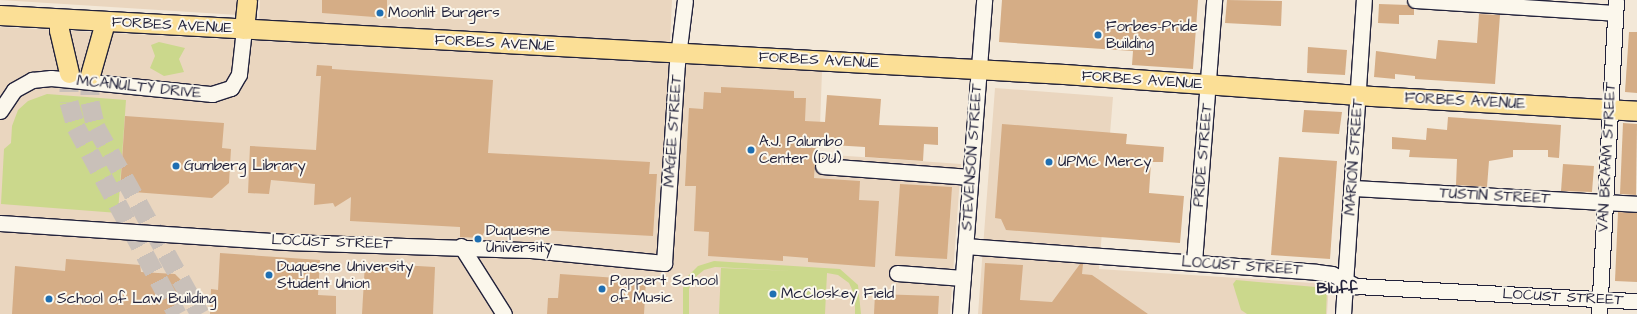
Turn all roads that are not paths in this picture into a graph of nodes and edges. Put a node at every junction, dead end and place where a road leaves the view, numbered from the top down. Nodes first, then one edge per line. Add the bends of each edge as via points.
1 (247, 0) edge
2 (686, 0) edge
3 (984, 0) edge
4 (1214, 0) edge
5 (1364, 0) edge
6 (1415, 0) edge
7 (1615, 6) edge
8 (0, 15) edge
9 (59, 19) junction
10 (105, 22) junction
11 (244, 29) junction
12 (680, 53) junction
13 (978, 69) junction
14 (69, 73) tunnel mouth
15 (90, 75) tunnel mouth
16 (1209, 85) junction
17 (1358, 94) junction
18 (1610, 109) junction
19 (0, 111) edge
20 (1637, 111) edge
21 (823, 166) dead end
22 (970, 177) junction
23 (1352, 188) junction
24 (1604, 203) junction
25 (1637, 204) edge
26 (0, 223) edge
27 (461, 246) junction
28 (965, 246) junction
29 (1194, 262) junction
30 (664, 263) joint
31 (897, 273) dead end
32 (963, 278) junction
33 (1346, 280) junction
34 (1600, 299) junction
35 (1637, 301) edge
36 (504, 314) edge
37 (960, 314) edge
38 (1343, 314) edge
39 (1599, 314) edge

1 - 11 main road
2 - 12 street, MAGEE STREET
3 - 13 street, STEVENSON STREET
4 - 16 street, PRIDE STREET
5 - 17 street, MARION STREET
6 - 7 street
7 - 18 street, VAN BRAAM STREET
8 - 9 main road, FORBES AVENUE
9 - 10 main road, FORBES AVENUE
9 - 14 main road via 59,30
10 - 11 main road, FORBES AVENUE
10 - 15 main road
11 - 12 main road, FORBES AVENUE
11 - 19 street, MCANULTY DRIVE via 239,74 231,88 212,94 51,78 32,80 14,90
12 - 13 main road, FORBES AVENUE
12 - 30 street, MAGEE STREET
13 - 16 main road, FORBES AVENUE
13 - 22 street, STEVENSON STREET
16 - 17 main road, FORBES AVENUE
16 - 29 street, PRIDE STREET
17 - 18 main road, FORBES AVENUE
17 - 23 street, MARION STREET
18 - 20 main road, FORBES AVENUE
18 - 24 street, VAN BRAAM STREET
21 - 22 street
22 - 28 street, STEVENSON STREET
23 - 24 street, TUSTIN STREET
23 - 33 street, MARION STREET
24 - 25 street, TUSTIN STREET
24 - 34 street, VAN BRAAM STREET
26 - 27 street, LOCUST STREET via 286,242
27 - 30 street, LOCUST STREET
27 - 36 street
28 - 29 street, LOCUST STREET
28 - 32 street, STEVENSON STREET
29 - 33 street, LOCUST STREET via 1316,272
31 - 32 street
32 - 37 street, STEVENSON STREET
33 - 34 street, LOCUST STREET via 1356,286
33 - 38 street, MARION STREET
34 - 35 street, LOCUST STREET
34 - 39 street, VAN BRAAM STREET

